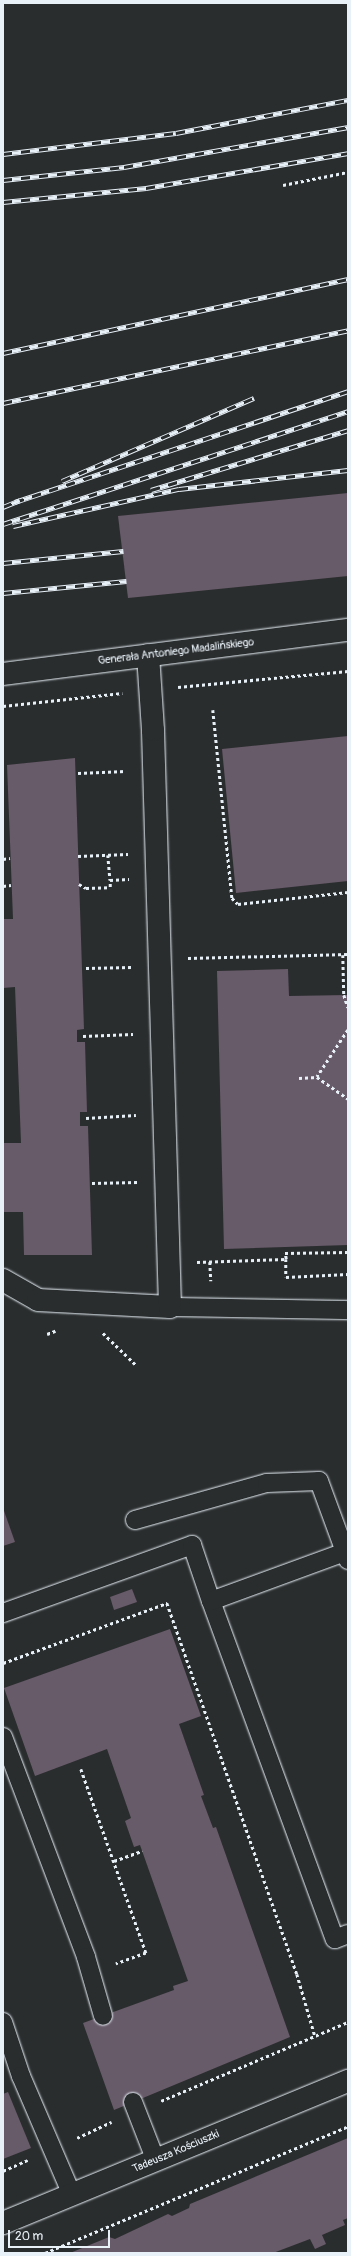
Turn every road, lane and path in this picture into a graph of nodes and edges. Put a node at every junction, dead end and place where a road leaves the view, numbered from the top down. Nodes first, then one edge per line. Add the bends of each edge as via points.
1 (348, 172) edge
2 (283, 185) dead end
3 (348, 630) edge
4 (148, 655) junction
5 (3, 674) edge
6 (213, 710) dead end
7 (154, 770) junction
8 (78, 773) dead end
9 (157, 853) junction
10 (108, 855) junction
11 (78, 856) dead end
12 (10, 858) dead end
13 (3, 859) edge
14 (158, 878) junction
15 (110, 880) junction
16 (79, 884) dead end
17 (11, 885) dead end
18 (3, 886) edge
19 (348, 892) edge
20 (343, 954) junction
21 (348, 954) edge
22 (160, 962) junction
23 (86, 968) dead end
24 (348, 1008) edge
25 (348, 1030) edge
26 (162, 1032) junction
27 (83, 1036) dead end
28 (317, 1077) junction
29 (299, 1078) dead end
30 (348, 1099) edge
31 (164, 1114) junction
32 (86, 1118) dead end
33 (166, 1181) junction
34 (92, 1183) dead end
35 (348, 1252) edge
36 (286, 1259) junction
37 (168, 1262) junction
38 (348, 1274) edge
39 (3, 1280) edge
40 (170, 1307) junction
41 (348, 1310) edge
42 (98, 1328) dead end
43 (62, 1329) dead end
44 (47, 1334) dead end
45 (136, 1365) dead end
46 (135, 1520) dead end
47 (347, 1556) edge
48 (211, 1600) junction
49 (3, 1613) edge
50 (3, 1662) edge
51 (3, 1736) edge
52 (81, 1769) dead end
53 (142, 1851) dead end
54 (114, 1861) junction
55 (348, 1934) edge
56 (91, 1973) junction
57 (103, 2016) dead end
58 (3, 2022) edge
59 (348, 2022) edge
60 (315, 2036) junction
61 (348, 2080) edge
62 (135, 2107) junction
63 (348, 2126) edge
64 (52, 2149) junction
65 (156, 2160) junction
66 (3, 2171) edge
67 (72, 2195) junction
68 (3, 2223) edge
69 (45, 2253) edge

1 - 2 path
3 - 4 street, Generała Antoniego Madalińskiego
4 - 5 street, Generała Antoniego Madalińskiego
4 - 7 street
6 - 19 path via 232,898 238,904
7 - 8 path
7 - 9 street
9 - 10 path
9 - 14 street
10 - 11 path
10 - 15 path
12 - 13 path
14 - 15 path
14 - 22 street
15 - 16 path via 110,887 86,888
17 - 18 path
20 - 21 path
20 - 22 path
20 - 24 path via 344,995
22 - 23 path
22 - 26 street
25 - 28 path
26 - 27 path
26 - 31 street
28 - 29 path
28 - 30 path
31 - 32 path
31 - 33 street
33 - 34 path
33 - 37 street
35 - 36 path via 285,1253
36 - 37 path
36 - 38 path via 286,1277
37 - 40 street
39 - 40 street via 38,1300
40 - 41 lane
42 - 45 path
43 - 44 path
46 - 47 lane via 267,1483 319,1481
47 - 48 lane via 291,1572
48 - 49 lane via 192,1545
48 - 55 lane via 335,1939
50 - 60 path via 167,1603 297,1974
51 - 56 lane
52 - 54 path
53 - 54 path
54 - 56 path via 146,1953
56 - 57 lane
58 - 64 lane via 21,2076
59 - 60 path
60 - 62 path
61 - 65 street, Tadeusza Kościuszki
62 - 64 path
62 - 65 lane
63 - 69 path
64 - 66 path
64 - 67 lane
65 - 67 street, Tadeusza Kościuszki
67 - 68 street, Tadeusza Kościuszki

